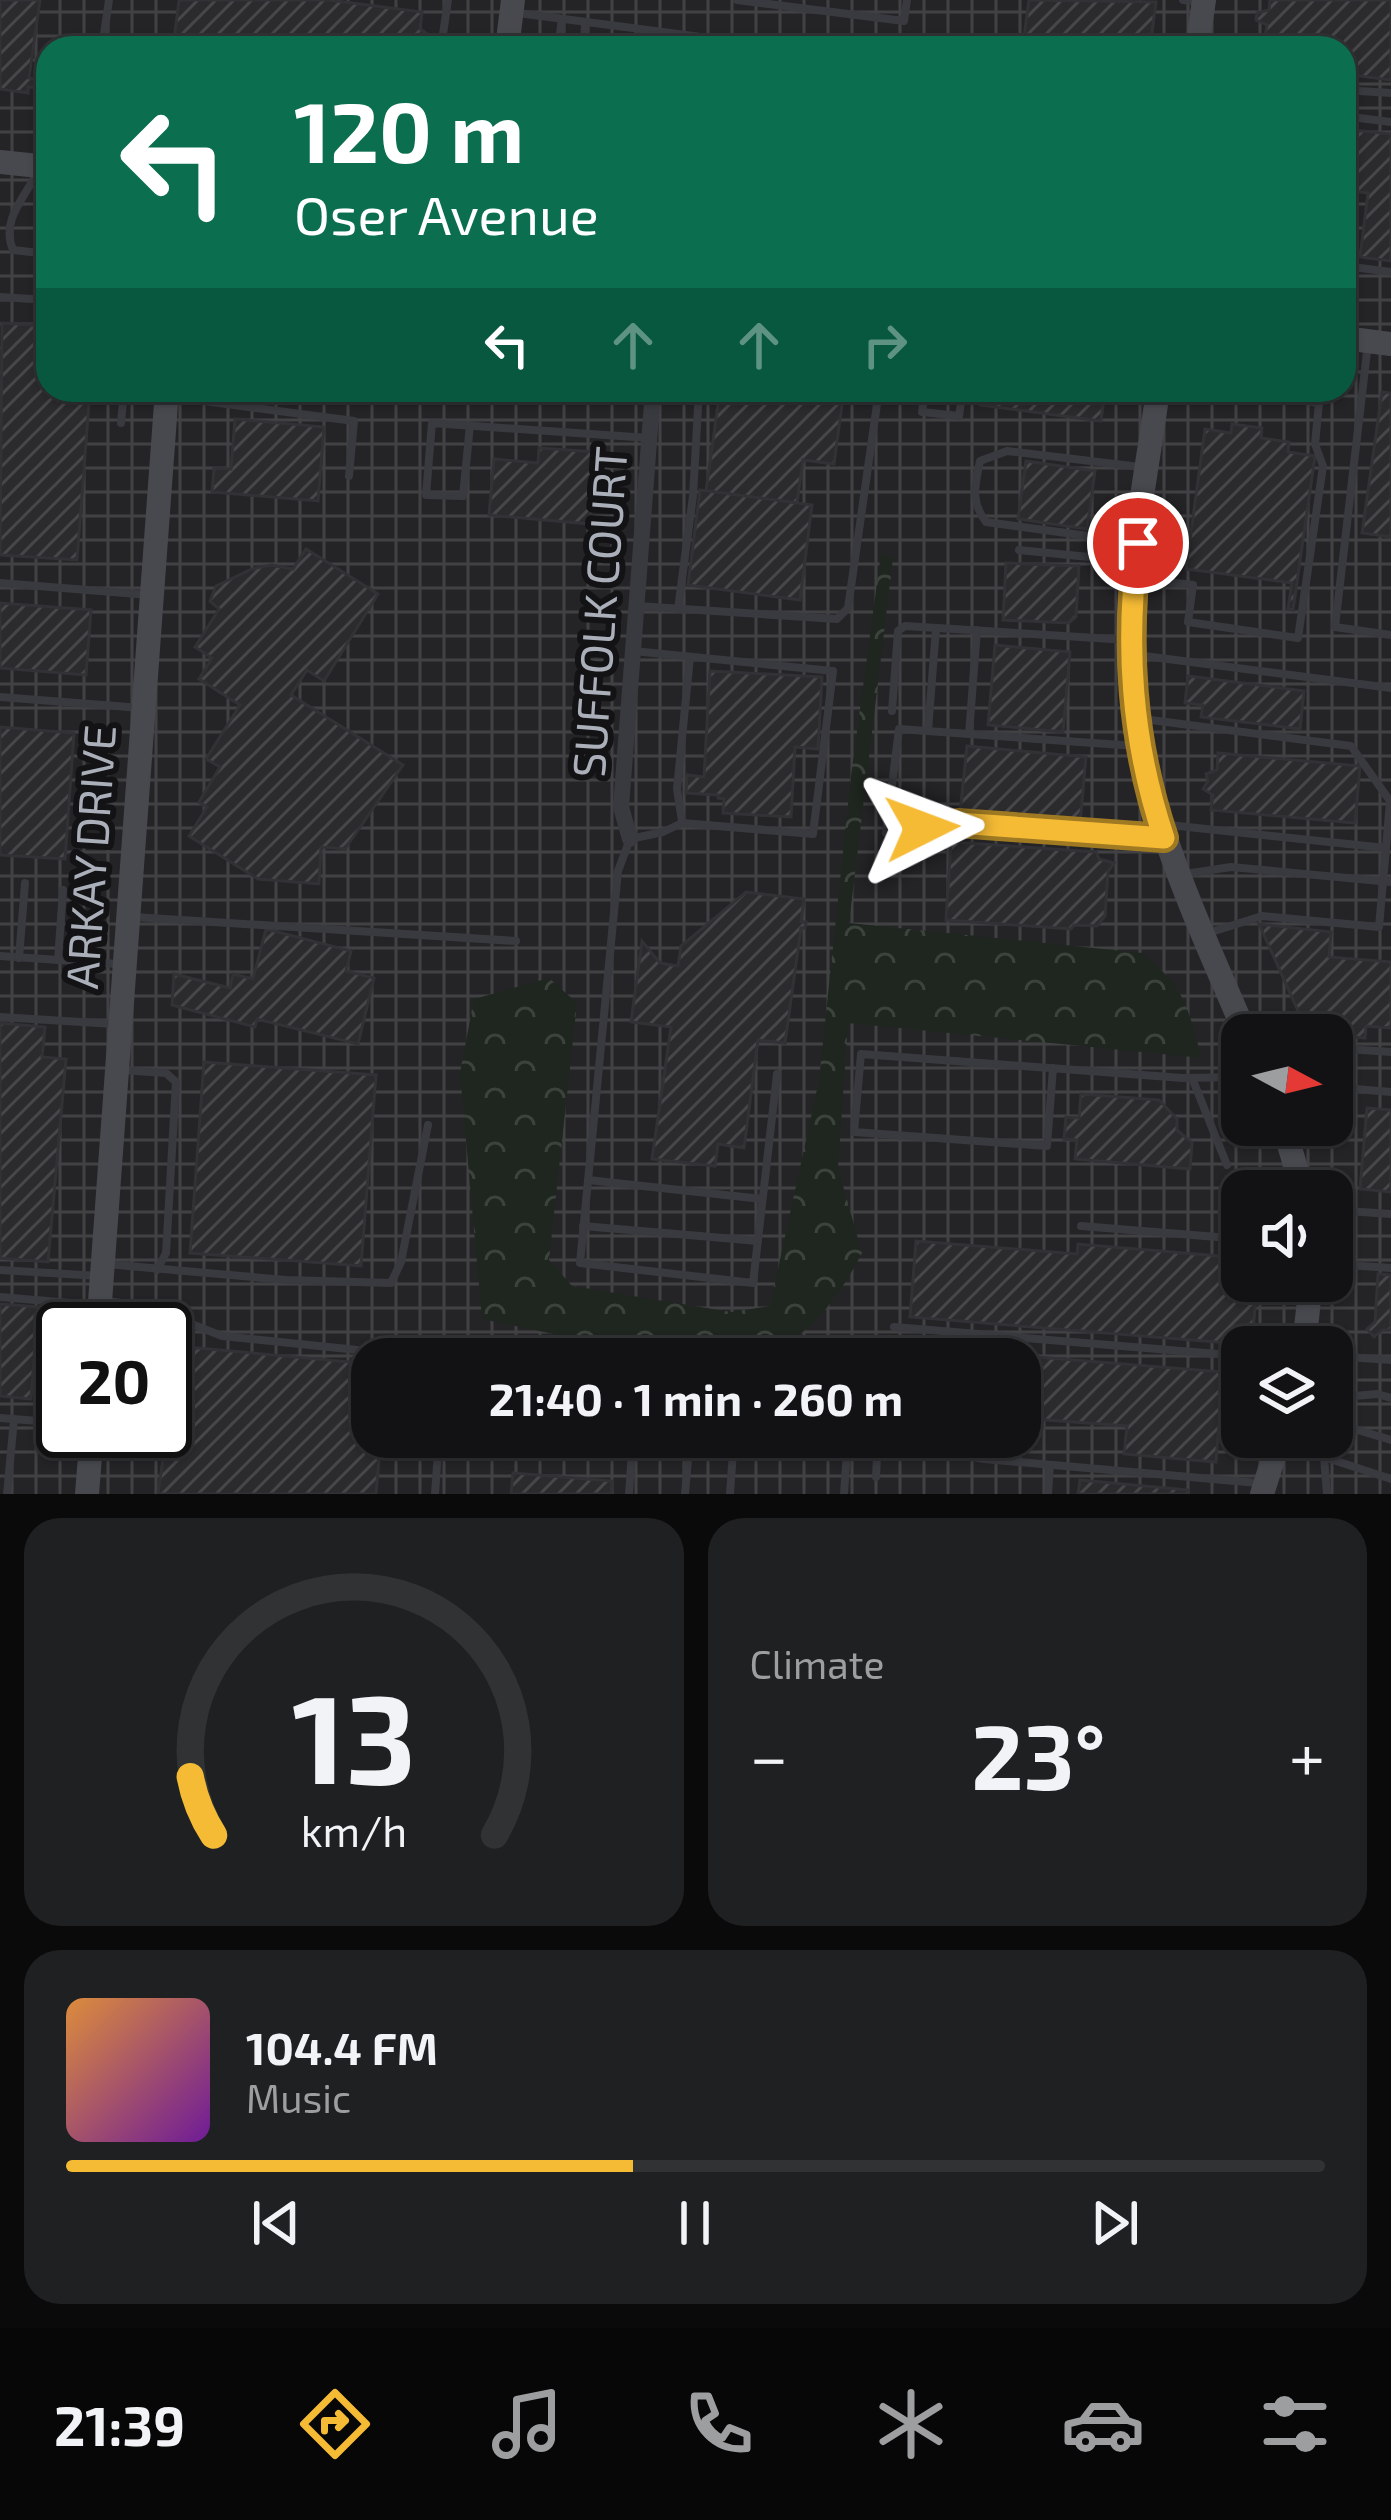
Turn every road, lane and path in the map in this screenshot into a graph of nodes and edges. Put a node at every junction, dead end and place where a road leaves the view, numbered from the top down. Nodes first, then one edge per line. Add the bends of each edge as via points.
1 (109, 0) edge
2 (448, 0) edge
3 (737, 0) edge
4 (907, 0) edge
5 (1197, 1) edge
6 (809, 5) edge
7 (512, 6) edge
8 (562, 19) junction
9 (585, 22) junction
10 (104, 36) edge
11 (444, 36) edge
12 (508, 36) edge
13 (560, 36) edge
14 (584, 36) edge
15 (668, 36) edge
16 (1197, 36) edge
17 (1356, 91) edge
18 (1391, 94) edge
19 (1356, 118) edge
20 (1391, 122) edge
21 (0, 162) edge
22 (36, 166) edge
23 (36, 180) edge
24 (36, 253) edge
25 (1356, 268) edge
26 (1391, 272) edge
27 (0, 297) edge
28 (36, 299) edge
29 (1368, 341) edge
30 (123, 402) edge
31 (165, 402) edge
32 (226, 402) edge
33 (652, 402) edge
34 (698, 402) edge
35 (876, 402) edge
36 (923, 402) edge
37 (961, 402) edge
38 (1156, 402) edge
39 (1312, 402) edge
40 (1319, 403) joint
41 (122, 423) dead end
42 (470, 425) junction
43 (650, 438) junction
44 (1148, 468) junction
45 (349, 476) dead end
46 (1019, 550) dead end
47 (1136, 561) junction
48 (0, 583) edge
49 (152, 595) junction
50 (636, 606) junction
51 (678, 609) junction
52 (936, 628) junction
53 (977, 630) junction
54 (1391, 635) edge
55 (1129, 647) junction
56 (633, 652) junction
57 (690, 657) junction
58 (1391, 688) edge
59 (0, 697) edge
60 (143, 708) junction
61 (892, 711) dead end
62 (1135, 718) junction
63 (928, 731) junction
64 (969, 734) junction
65 (1140, 747) junction
66 (682, 823) junction
67 (1162, 831) junction
68 (630, 839) junction
69 (1386, 848) junction
70 (1178, 876) junction
71 (1387, 882) edge
72 (25, 883) dead end
73 (63, 890) dead end
74 (128, 916) junction
75 (1203, 935) junction
76 (516, 941) dead end
77 (0, 956) edge
78 (19, 958) junction
79 (58, 960) junction
80 (125, 965) junction
81 (1237, 1014) edge
82 (0, 1017) edge
83 (122, 1024) junction
84 (1353, 1049) edge
85 (1391, 1052) edge
86 (1053, 1068) junction
87 (118, 1070) junction
88 (777, 1074) dead end
89 (1221, 1077) edge
90 (1192, 1078) junction
91 (1353, 1089) edge
92 (1391, 1092) edge
93 (428, 1125) dead end
94 (1227, 1165) dead end
95 (588, 1180) junction
96 (763, 1199) junction
97 (1353, 1211) edge
98 (1391, 1214) edge
99 (583, 1226) junction
100 (1081, 1226) dead end
101 (1221, 1237) edge
102 (758, 1241) junction
103 (1353, 1265) edge
104 (1391, 1268) edge
105 (0, 1270) edge
106 (157, 1270) junction
107 (101, 1295) edge
108 (0, 1297) edge
109 (894, 1327) dead end
110 (351, 1349) edge
111 (1221, 1354) edge
112 (1353, 1358) edge
113 (1391, 1360) edge
114 (1353, 1398) edge
115 (1391, 1398) edge
116 (0, 1418) edge
117 (14, 1419) junction
118 (36, 1421) edge
119 (1353, 1428) edge
120 (1391, 1440) edge
121 (90, 1458) edge
122 (438, 1458) edge
123 (632, 1458) edge
124 (689, 1458) edge
125 (733, 1458) edge
126 (847, 1458) edge
127 (877, 1458) edge
128 (988, 1458) edge
129 (1274, 1458) edge
130 (1324, 1458) edge
131 (1327, 1458) edge
132 (1050, 1466) junction
133 (876, 1477) dead end
134 (1391, 1479) edge
135 (1264, 1489) edge
136 (7, 1494) edge
137 (87, 1494) edge
138 (435, 1494) edge
139 (629, 1494) edge
140 (686, 1494) edge
141 (730, 1494) edge
142 (844, 1494) edge
143 (1048, 1494) edge
144 (1327, 1494) edge

1 - 10 lane
2 - 11 lane
3 - 6 lane
4 - 6 lane via 904,21
5 - 16 street
7 - 8 lane
7 - 12 street
8 - 9 lane
8 - 13 lane
9 - 14 lane
9 - 15 lane
17 - 18 lane
19 - 20 lane
21 - 22 street
23 - 24 lane via 15,206 7,236 13,250
25 - 26 lane
27 - 28 lane
29 - 54 lane via 1335,628
30 - 41 lane
31 - 49 street, ARKAY DRIVE
32 - 45 lane via 354,421
33 - 43 street, SUFFOLK COURT
34 - 51 lane
35 - 51 lane via 848,608 837,620
36 - 37 lane via 922,412 959,416
38 - 44 street
39 - 40 lane
40 - 47 lane via 1315,444 1323,466 1298,638 1188,622 1193,585
42 - 42 lane via 432,424 426,495 463,496
42 - 43 lane
43 - 50 street, SUFFOLK COURT
44 - 47 street
44 - 47 lane via 1007,451 980,461 973,493 986,522
46 - 47 lane
47 - 55 street
48 - 49 lane
49 - 60 street, ARKAY DRIVE
50 - 51 lane
50 - 56 street, SUFFOLK COURT
52 - 53 lane
52 - 61 lane via 898,631
52 - 63 lane
53 - 55 lane
53 - 64 lane
55 - 58 lane
55 - 62 street
56 - 57 lane
56 - 68 street, SUFFOLK COURT via 621,806
57 - 66 lane via 677,789
57 - 66 lane via 833,671 813,834
59 - 60 lane
60 - 74 street, ARKAY DRIVE
62 - 65 street
62 - 69 lane via 1351,746 1390,801
63 - 64 lane
63 - 67 lane via 898,729 886,833 958,823
64 - 65 lane
65 - 67 street
66 - 68 lane
67 - 69 lane
67 - 70 street
68 - 95 lane via 618,871
69 - 71 lane
70 - 71 lane via 1231,868
70 - 75 street
71 - 75 lane via 1379,927 1262,916
72 - 78 lane
73 - 79 lane
74 - 76 lane
74 - 80 street, ARKAY DRIVE
75 - 81 street
77 - 78 lane
78 - 79 lane
79 - 80 lane
80 - 83 street, ARKAY DRIVE
82 - 83 lane
83 - 87 street, ARKAY DRIVE
84 - 85 lane
86 - 86 lane via 861,1054 854,1132 1047,1146
86 - 90 lane
87 - 106 lane via 166,1073 176,1082 166,1253
87 - 107 street, ARKAY DRIVE
88 - 96 lane
89 - 90 lane
90 - 94 lane
91 - 92 lane
93 - 106 lane via 391,1283
95 - 96 lane
95 - 99 lane
96 - 102 lane
97 - 98 lane
99 - 102 lane
99 - 102 lane via 580,1263 753,1283
100 - 101 lane
103 - 104 lane
105 - 107 lane
106 - 107 lane
107 - 108 lane
107 - 110 lane via 222,1336
109 - 111 lane
112 - 113 lane
114 - 115 lane
116 - 117 lane
117 - 118 lane
117 - 136 lane
119 - 120 lane
121 - 137 street
122 - 138 lane
123 - 139 lane
124 - 140 lane
125 - 141 lane
126 - 142 lane
127 - 133 lane
128 - 132 lane
129 - 135 street
130 - 144 lane
131 - 134 lane
132 - 135 lane
132 - 143 lane

